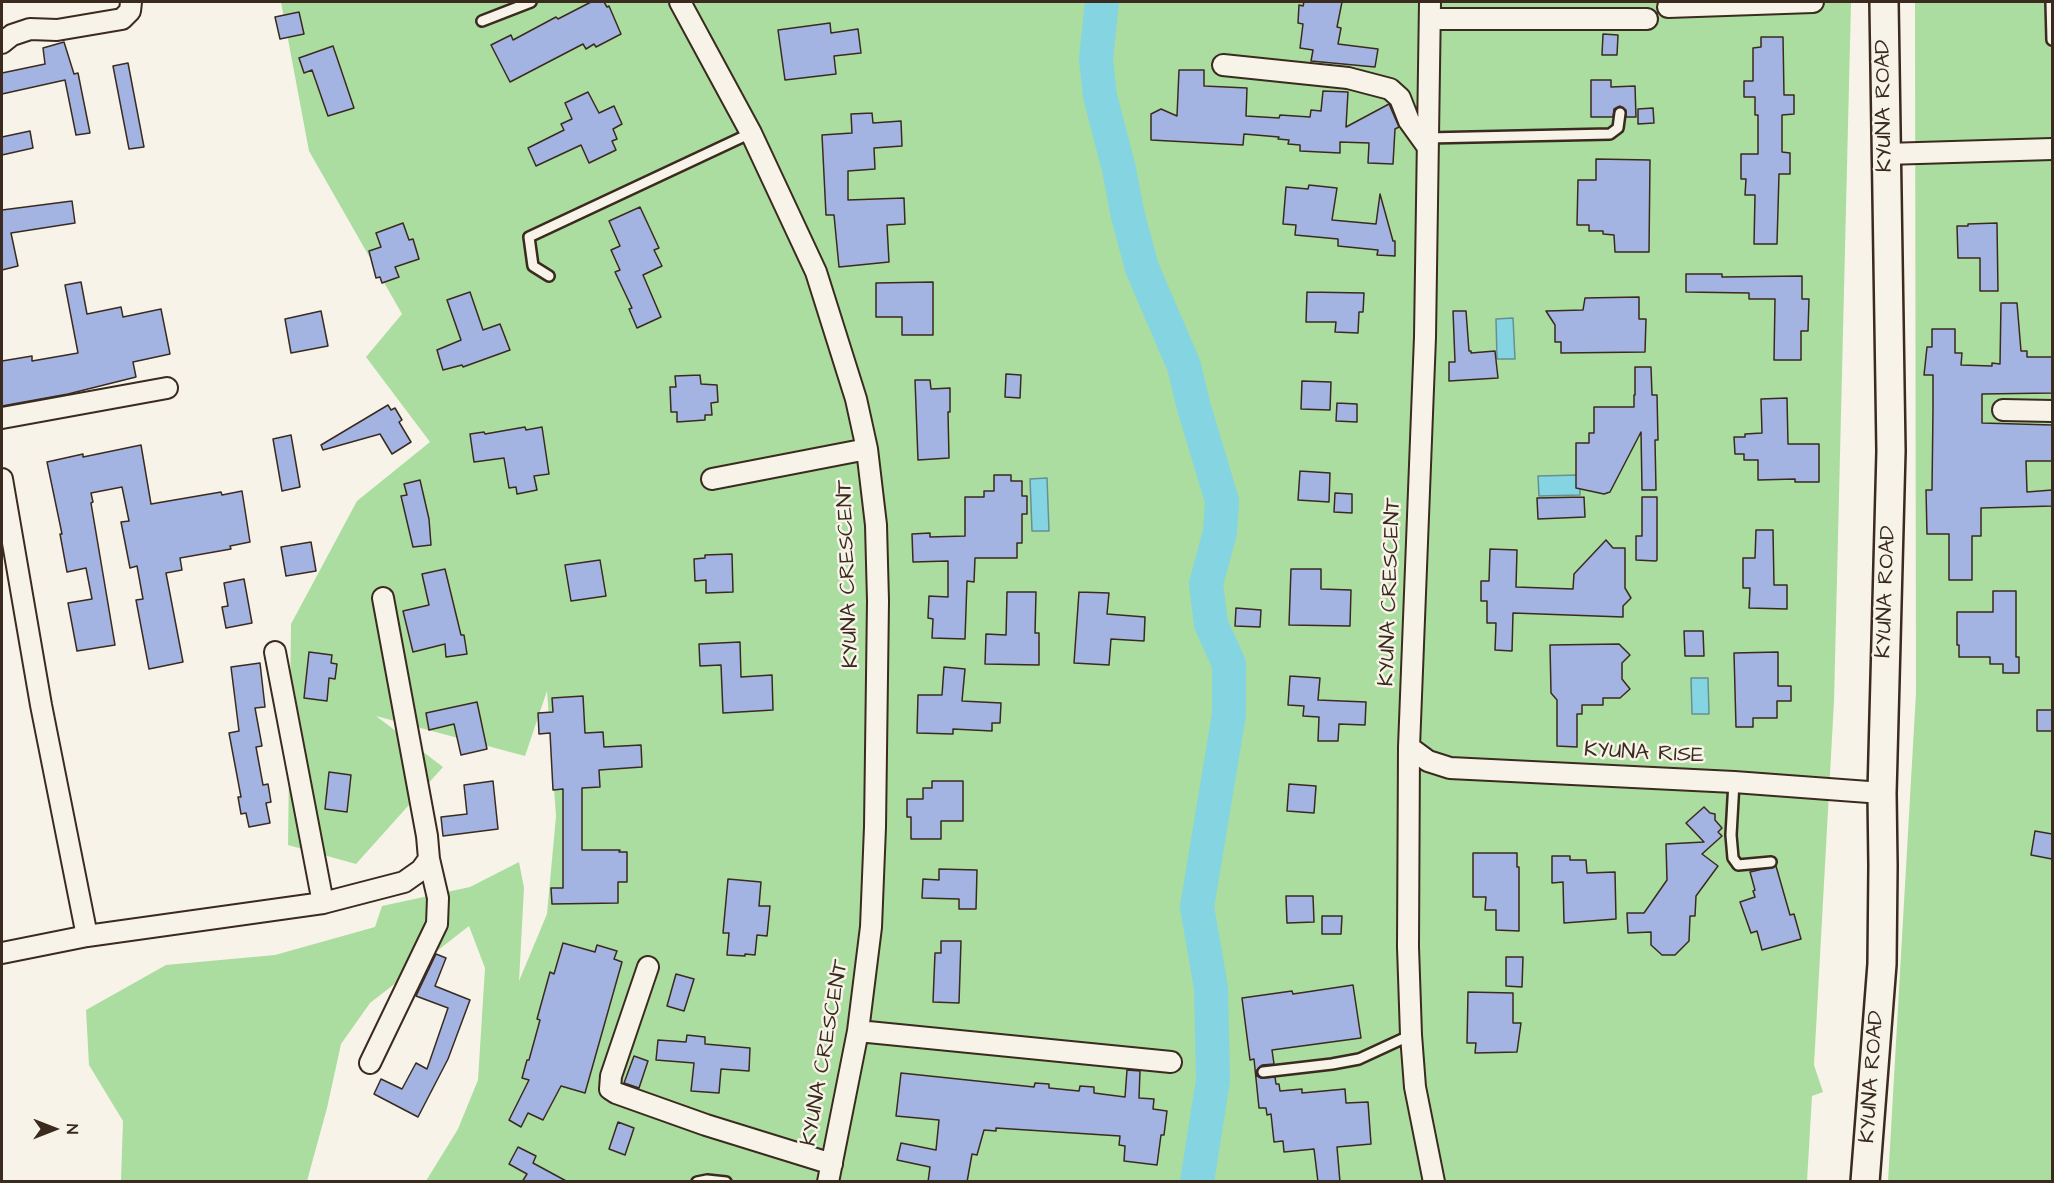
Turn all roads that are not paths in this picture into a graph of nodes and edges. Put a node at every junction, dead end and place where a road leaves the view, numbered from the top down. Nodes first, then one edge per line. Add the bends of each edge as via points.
1 (131, 2) edge
2 (531, 2) edge
3 (680, 2) edge
4 (1813, 2) edge
5 (1884, 2) edge
6 (2051, 2) edge
7 (1668, 7) dead end
8 (1430, 10) edge
9 (1647, 19) dead end
10 (482, 21) dead end
11 (2052, 40) edge
12 (2, 43) edge
13 (1223, 65) dead end
14 (1620, 113) dead end
15 (751, 133) junction
16 (1427, 142) junction
17 (2052, 149) edge
18 (1886, 154) junction
19 (549, 276) dead end
20 (167, 388) dead end
21 (2003, 410) dead end
22 (2052, 411) edge
23 (2, 418) edge
24 (867, 449) junction
25 (2, 479) edge
26 (712, 479) dead end
27 (382, 598) dead end
28 (275, 652) dead end
29 (1410, 747) junction
30 (1734, 782) junction
31 (1882, 793) junction
32 (429, 859) junction
33 (1771, 862) dead end
34 (323, 903) junction
35 (87, 936) junction
36 (2, 953) edge
37 (648, 967) dead end
38 (858, 1031) junction
39 (1411, 1035) junction
40 (1171, 1062) dead end
41 (370, 1064) dead end
42 (1263, 1072) dead end
43 (830, 1173) edge
44 (697, 1182) edge
45 (726, 1182) edge
46 (1434, 1182) edge
47 (1865, 1182) edge

1 - 12 street via 130,11 122,19 63,30 30,29
2 - 10 lane
3 - 15 street, KYUNA CRESCENT
4 - 7 street
5 - 18 main road, KYUNA ROAD
6 - 11 lane
8 - 9 street
8 - 16 street, KYUNA CRESCENT
13 - 16 street via 1348,78 1390,88 1400,98 1408,121
14 - 16 lane via 1618,128 1610,134
15 - 19 lane via 529,237 533,266
15 - 24 street, KYUNA CRESCENT via 816,272 856,399
16 - 29 street, KYUNA CRESCENT via 1425,349
17 - 18 street
18 - 31 main road, KYUNA ROAD via 1891,451
20 - 23 street
21 - 22 street
24 - 26 street
24 - 38 street, KYUNA CRESCENT via 876,525 878,601 875,827 871,927
25 - 35 street
27 - 32 street
28 - 34 street
29 - 30 street, KYUNA RISE via 1428,761 1449,768
29 - 39 street, KYUNA CRESCENT
30 - 31 street, KYUNA RISE
30 - 33 lane via 1733,858 1737,865
31 - 47 main road, KYUNA ROAD via 1882,964
32 - 34 street via 404,882
32 - 41 street via 438,898 437,924
34 - 35 street
35 - 36 street
37 - 43 street via 610,1089
38 - 40 street
38 - 43 street, KYUNA CRESCENT
39 - 42 lane via 1359,1059
39 - 46 street, KYUNA CRESCENT via 1415,1087
44 - 45 lane

